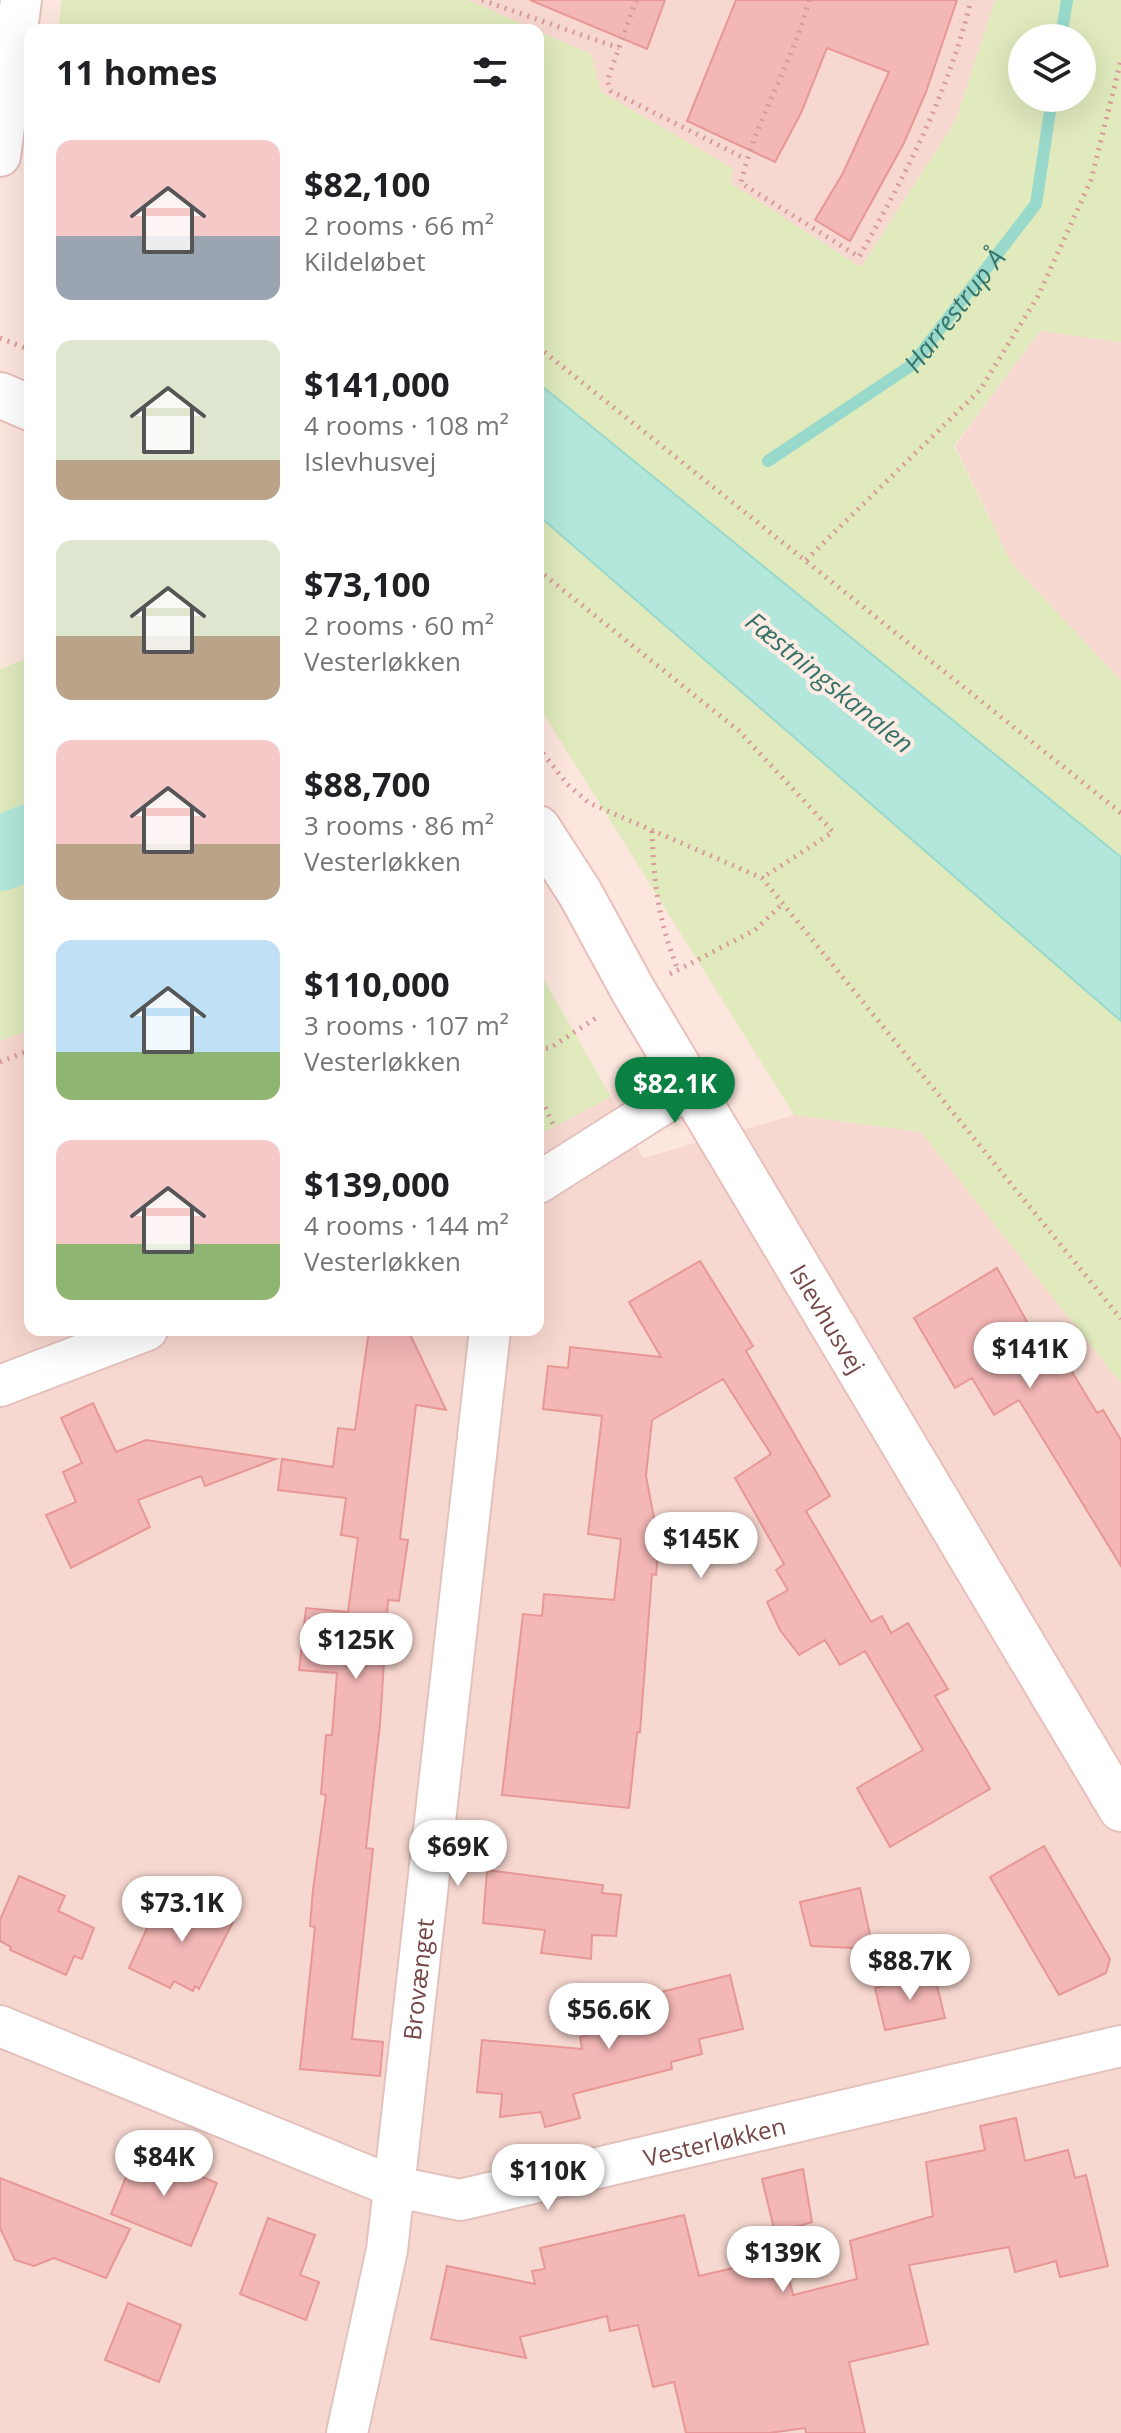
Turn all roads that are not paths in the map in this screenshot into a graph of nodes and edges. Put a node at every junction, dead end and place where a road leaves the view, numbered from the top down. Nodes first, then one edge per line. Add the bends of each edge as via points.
1 (21, 0) edge
2 (0, 156) edge
3 (0, 395) edge
4 (24, 405) edge
5 (544, 837) edge
6 (691, 1086) junction
7 (544, 1179) edge
8 (131, 1336) edge
9 (489, 1336) edge
10 (0, 1386) edge
11 (1121, 1809) edge
12 (0, 2026) edge
13 (1121, 2046) edge
14 (392, 2186) junction
15 (347, 2433) edge

1 - 2 street
3 - 4 street
5 - 6 street, Islevhusvej
6 - 7 street
6 - 11 street, Islevhusvej
8 - 10 street
9 - 14 street, Brovænget
12 - 14 street, Vesterløkken
13 - 14 street, Vesterløkken via 460,2200
14 - 15 street, Brovænget via 387,2250

